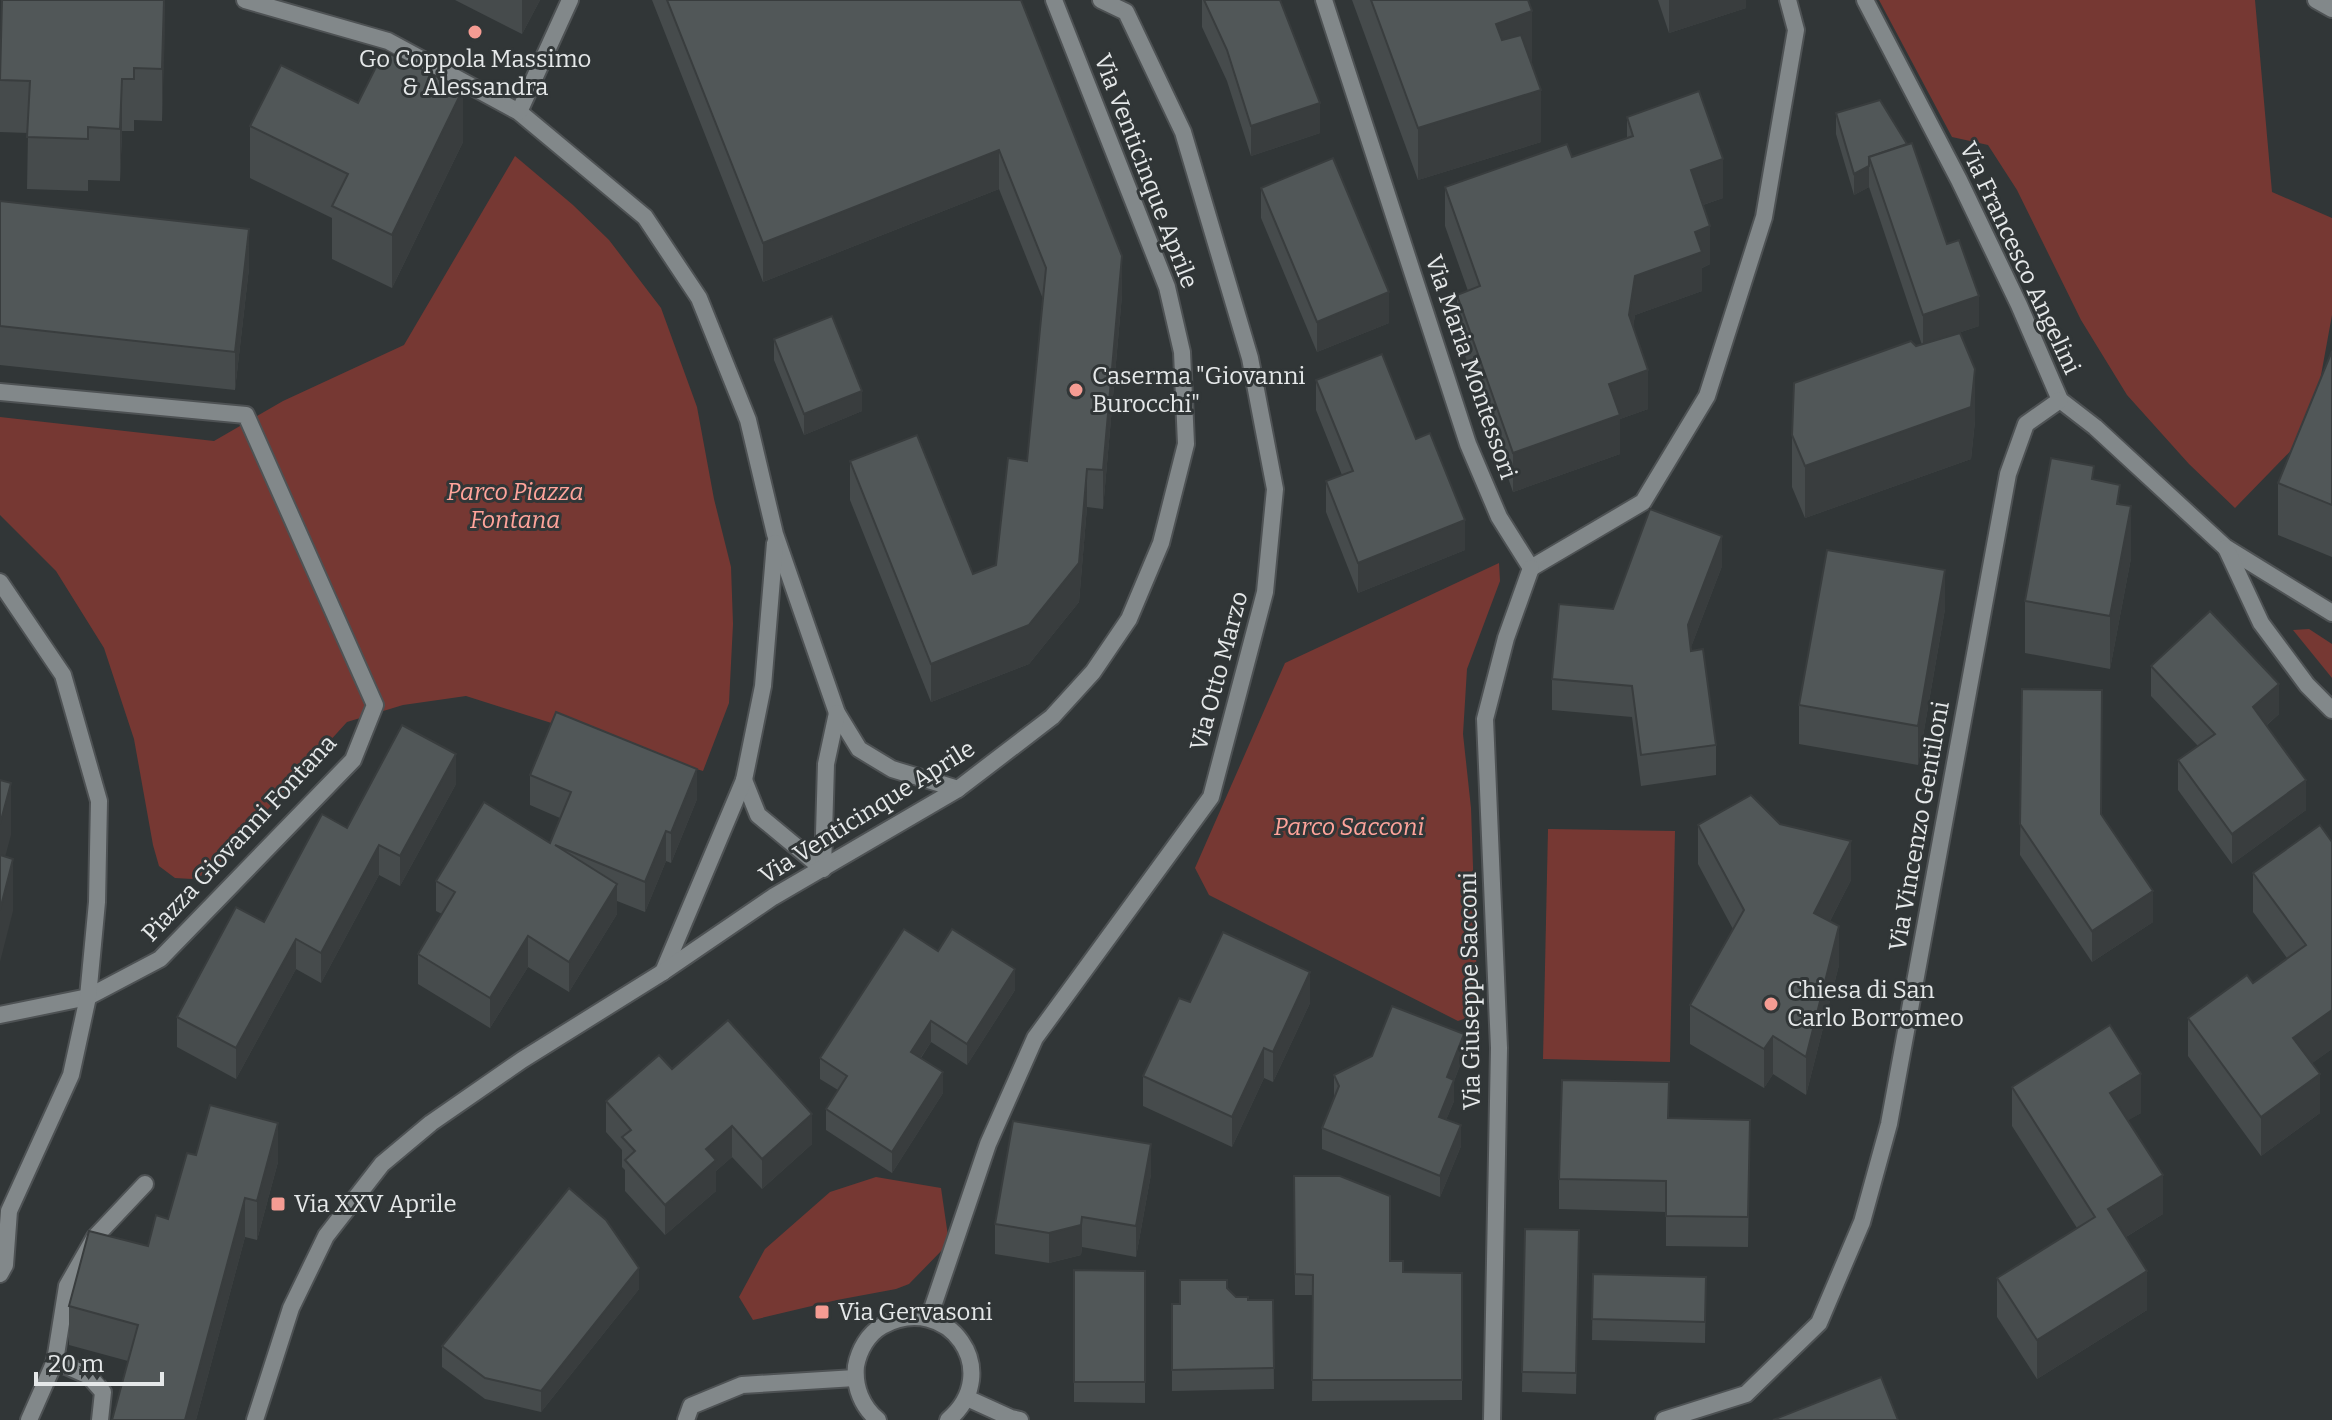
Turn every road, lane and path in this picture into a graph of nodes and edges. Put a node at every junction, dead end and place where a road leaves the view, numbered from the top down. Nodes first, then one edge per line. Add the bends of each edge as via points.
1 (245, 0) edge
2 (570, 0) edge
3 (1054, 0) edge
4 (1101, 0) edge
5 (1324, 0) edge
6 (1788, 0) edge
7 (1865, 0) edge
8 (2316, 0) edge
9 (2332, 9) edge
10 (519, 112) junction
11 (0, 392) edge
12 (2060, 400) junction
13 (775, 534) junction
14 (2225, 547) junction
15 (1531, 568) junction
16 (0, 582) edge
17 (2332, 613) edge
18 (2332, 710) edge
19 (837, 713) junction
20 (744, 780) junction
21 (958, 789) junction
22 (823, 869) junction
23 (663, 972) junction
24 (88, 997) junction
25 (0, 1015) edge
26 (145, 1184) dead end
27 (5, 1216) edge
28 (0, 1274) edge
29 (929, 1318) junction
30 (55, 1361) junction
31 (855, 1378) junction
32 (967, 1398) junction
33 (29, 1420) edge
34 (100, 1420) edge
35 (255, 1420) edge
36 (686, 1420) edge
37 (878, 1420) edge
38 (948, 1420) edge
39 (1020, 1420) edge
40 (1492, 1420) edge
41 (1664, 1420) edge

1 - 10 street via 388,41
2 - 10 street
3 - 21 street, Via Venticinque Aprile via 1167,287 1182,352 1186,444 1161,543 1129,619 1093,672 1052,717
4 - 29 street, Via Otto Marzo via 1126,12 1183,132 1250,358 1275,489 1265,592 1211,797 1035,1038 988,1144
5 - 15 street, Via Maria Montessori via 1468,444 1499,517
6 - 15 street via 1796,30 1764,217 1707,396 1643,502
7 - 12 street, Via Francesco Angelini via 1959,180
8 - 9 street
10 - 13 street via 645,217 699,298 748,420
11 - 24 street, Piazza Giovanni Fontana via 246,415 375,705 353,760 160,959
12 - 14 street, Via Francesco Angelini
12 - 41 street, Via Vincenzo Gentiloni via 2026,424 2008,474 1889,1124 1862,1222 1819,1323 1746,1394
13 - 19 street
13 - 20 street via 763,686
14 - 17 street, Via Francesco Angelini
14 - 18 street via 2261,623
15 - 40 street, Via Giuseppe Sacconi via 1485,719 1499,1048
16 - 24 street via 63,675 99,801
19 - 21 street via 859,749 892,769
19 - 22 street via 826,764
20 - 22 street via 758,815
20 - 23 street
21 - 22 street, Via Venticinque Aprile
22 - 23 street, Via Venticinque Aprile
23 - 35 street, Via Venticinque Aprile via 522,1060 382,1164 326,1236 291,1308
24 - 25 street
24 - 27 street via 71,1075
26 - 30 street via 95,1237 67,1286
27 - 28 street via 5,1265
29 - 31 street via 912,1316 877,1329 862,1347
29 - 32 street via 949,1328 969,1355
30 - 33 street
30 - 34 street via 89,1376 103,1392
31 - 36 street via 742,1385 691,1406
31 - 37 street via 865,1406
32 - 38 street
32 - 39 street

